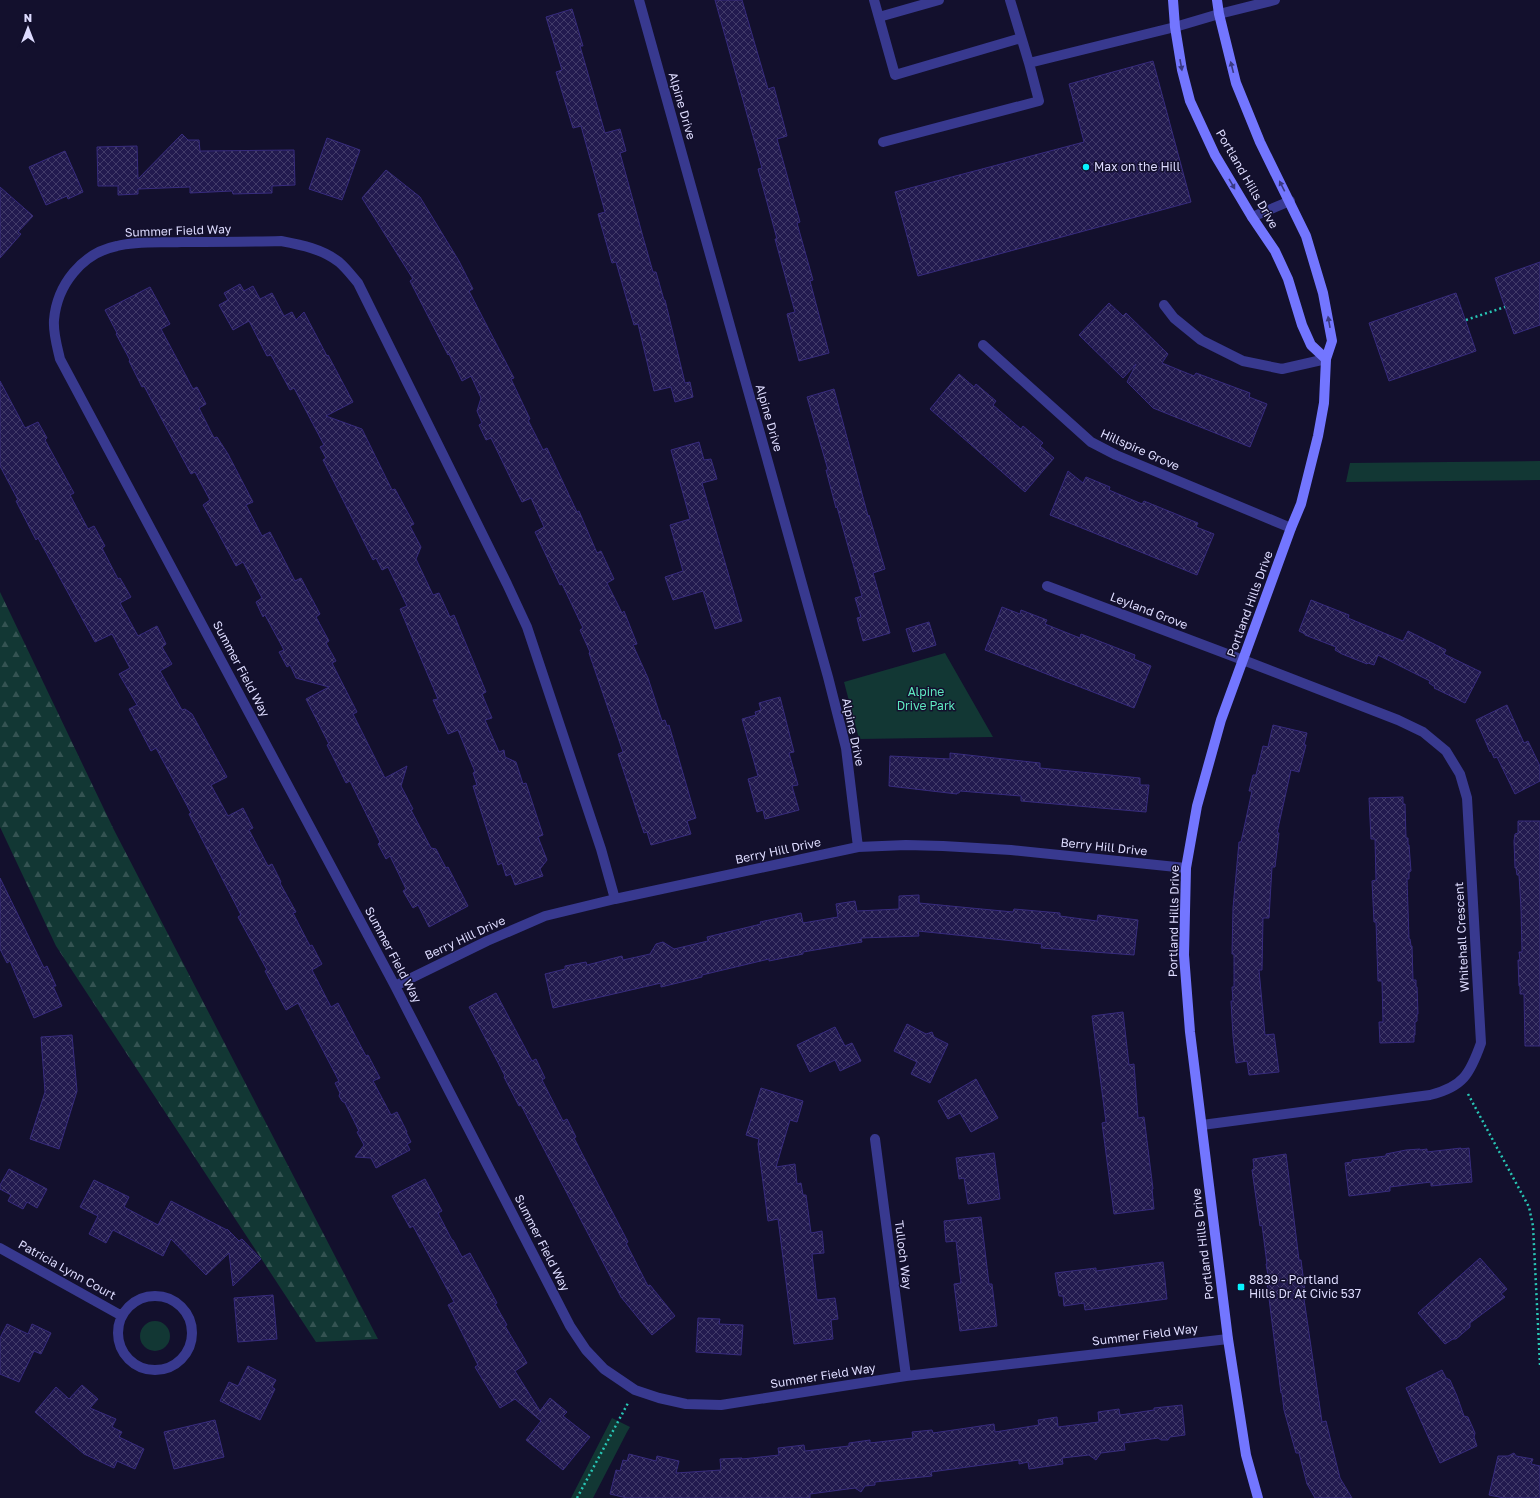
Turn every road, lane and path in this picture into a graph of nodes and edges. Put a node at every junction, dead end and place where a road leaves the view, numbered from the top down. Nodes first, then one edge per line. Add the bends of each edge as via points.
1 (639, 0) edge
2 (874, 0) edge
3 (939, 0) edge
4 (1010, 0) edge
5 (1173, 0) edge
6 (1217, 0) edge
7 (1275, 0) edge
8 (1219, 14) junction
9 (879, 17) junction
10 (1175, 27) junction
11 (1021, 38) junction
12 (1029, 62) junction
13 (883, 142) dead end
14 (1290, 201) junction
15 (1252, 217) junction
16 (1164, 305) dead end
17 (1505, 307) dead end
18 (1466, 320) dead end
19 (983, 345) dead end
20 (1326, 359) junction
21 (1291, 528) junction
22 (1047, 586) dead end
23 (1243, 660) junction
24 (858, 847) junction
25 (1186, 868) junction
26 (615, 899) junction
27 (395, 986) junction
28 (1462, 1081) junction
29 (1202, 1125) junction
30 (875, 1138) dead end
31 (0, 1248) edge
32 (122, 1316) junction
33 (1228, 1339) junction
34 (1540, 1365) edge
35 (906, 1376) junction
36 (635, 1390) junction
37 (577, 1498) edge
38 (1258, 1498) edge

1 - 24 street, Alpine Drive via 828,677 846,748
2 - 9 street
3 - 9 street
4 - 11 street
5 - 10 street, Portland Hills Drive
6 - 8 street, Portland Hills Drive
7 - 8 street
8 - 10 street
14 -> 8 street, Portland Hills Drive via 1260,142 1236,83
9 - 11 street via 895,75
10 - 12 street
10 -> 15 street, Portland Hills Drive via 1190,101 1215,155
11 - 12 street
12 - 13 street via 1039,101
14 - 15 street
20 -> 14 street, Portland Hills Drive via 1332,341 1324,293 1306,236
15 - 20 street, Portland Hills Drive via 1276,251 1311,345
16 - 20 street via 1174,318 1201,340 1243,362 1282,369
17 - 18 path
19 - 21 street, Hillspire Grove via 1091,442 1116,455
20 - 21 street, Portland Hills Drive via 1324,403 1318,436 1301,504
21 - 23 street, Portland Hills Drive
22 - 23 street, Leyland Grove
23 - 25 street, Portland Hills Drive via 1221,720 1197,806
23 - 28 street, Whitehall Crescent via 1423,732 1446,751 1460,774 1467,798 1481,1043 1474,1062
24 - 25 street, Berry Hill Drive via 906,845 1011,850
24 - 26 street, Berry Hill Drive
25 - 29 street, Portland Hills Drive via 1184,955 1190,1032
26 - 27 street, Berry Hill Drive via 545,916
26 - 27 street, Summer Field Way via 601,849 527,627 358,283 340,263 322,252 282,241 153,243 117,246 101,251 86,260 73,273 57,303 54,320 60,359
27 - 36 street, Summer Field Way via 570,1326 586,1350 604,1369
28 - 29 street, Whitehall Crescent via 1445,1091 1430,1095
28 - 34 path via 1529,1206 1533,1226
29 - 33 street, Portland Hills Drive
30 - 35 street, Tulloch Way
31 - 32 street, Patricia Lynn Court
32 - 32 street, Patricia Lynn Court via 119,1330 120,1345 127,1357 139,1366 153,1370 167,1368 179,1361 188,1349 192,1336 190,1322 183,1309 172,1301 158,1297 144,1299 131,1305
33 - 35 street, Summer Field Way
33 - 38 street, Portland Hills Drive via 1246,1456
35 - 36 street, Summer Field Way via 721,1405 686,1404
36 - 37 path

